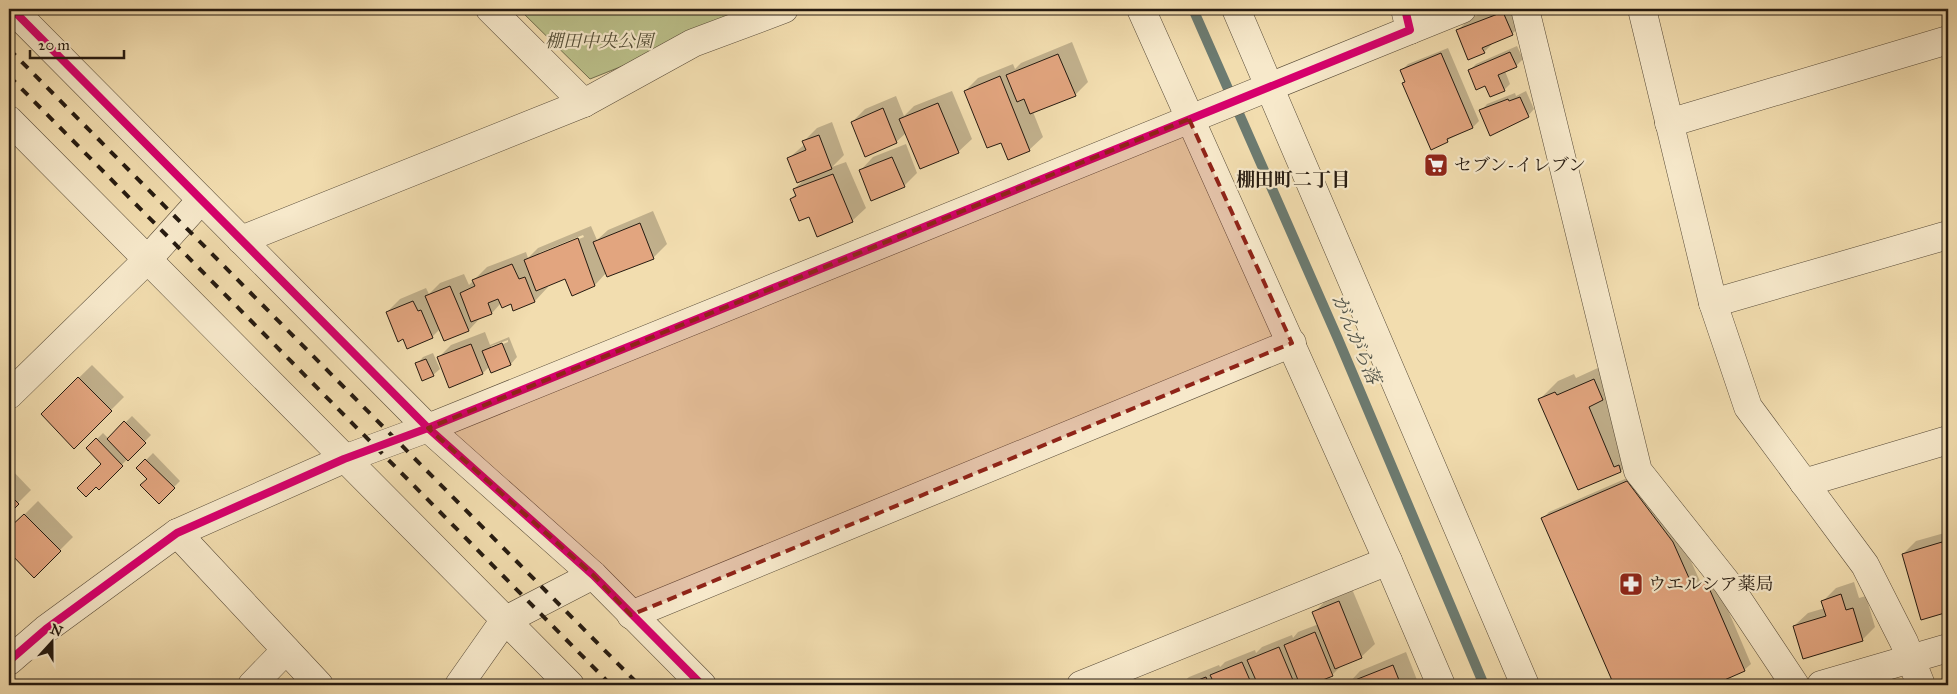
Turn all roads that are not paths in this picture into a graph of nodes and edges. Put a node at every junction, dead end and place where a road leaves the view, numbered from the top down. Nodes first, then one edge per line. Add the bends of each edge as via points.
1 (12, 9) edge
2 (490, 9) edge
3 (784, 9) edge
4 (1142, 9) edge
5 (1236, 9) edge
6 (1462, 9) edge
7 (1525, 9) edge
8 (1642, 9) edge
9 (1407, 19) edge
10 (1948, 40) edge
11 (1269, 87) junction
12 (584, 103) junction
13 (1190, 119) junction
14 (9, 120) edge
15 (1669, 123) junction
16 (201, 200) junction
17 (1948, 235) edge
18 (241, 240) junction
19 (147, 260) junction
20 (1713, 303) junction
21 (1292, 344) junction
22 (9, 395) edge
23 (428, 428) junction
24 (1948, 440) edge
25 (344, 459) junction
26 (1804, 483) junction
27 (177, 533) junction
28 (1388, 561) junction
29 (593, 575) junction
30 (631, 615) junction
31 (504, 621) junction
32 (1948, 648) edge
33 (286, 650) junction
34 (1910, 659) junction
35 (9, 661) edge
36 (252, 685) edge
37 (320, 685) edge
38 (459, 685) edge
39 (570, 685) edge
40 (702, 685) edge
41 (1081, 685) edge
42 (1441, 685) edge
43 (1525, 685) edge
44 (1794, 685) edge
45 (1822, 685) edge
46 (1921, 685) edge

1 - 16 street
2 - 12 street
3 - 12 street via 694,43
4 - 13 street
5 - 11 street
6 - 9 street
7 - 44 street via 1638,471 1727,583
8 - 15 street
9 - 11 street
10 - 15 street
11 - 13 street
11 - 43 street
12 - 18 street
13 - 21 street
13 - 23 street
14 - 19 street
15 - 20 street
16 - 18 street
16 - 19 street
17 - 20 street
18 - 23 street
19 - 22 street
19 - 25 street
20 - 26 street via 1748,408
21 - 28 street
21 - 30 street
23 - 25 street
23 - 29 street
24 - 26 street
25 - 27 street
25 - 31 street
26 - 34 street via 1865,564
27 - 33 street
27 - 35 street via 46,629
28 - 41 street
28 - 42 street
29 - 30 street
29 - 31 street
30 - 40 street
31 - 38 street
31 - 39 street
32 - 34 street
33 - 36 street
33 - 37 street
34 - 45 street
34 - 46 street

